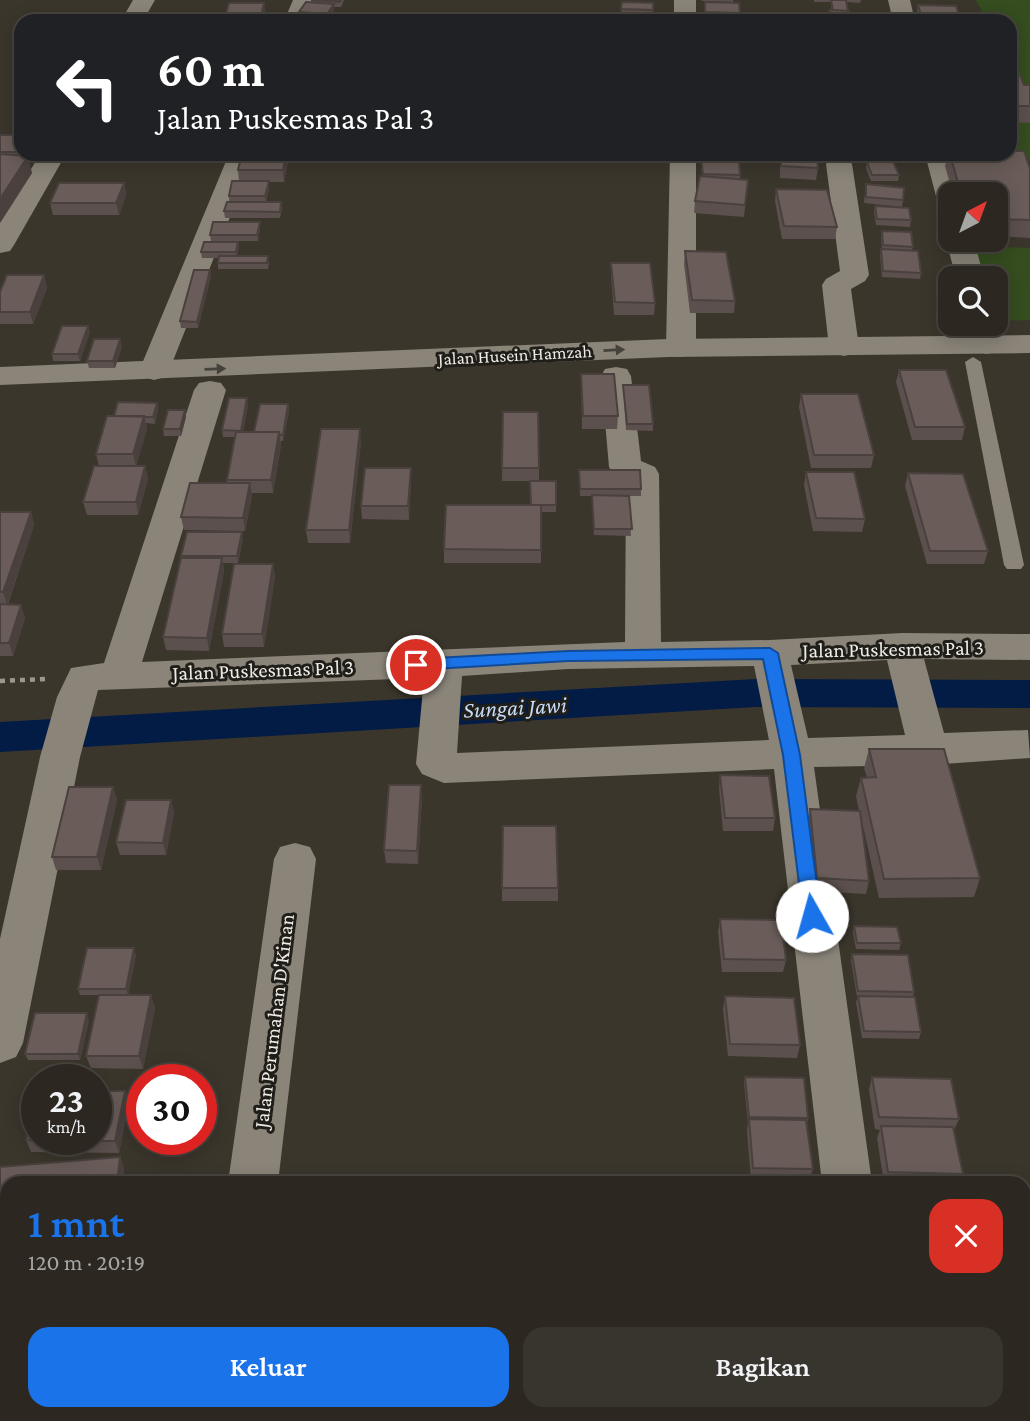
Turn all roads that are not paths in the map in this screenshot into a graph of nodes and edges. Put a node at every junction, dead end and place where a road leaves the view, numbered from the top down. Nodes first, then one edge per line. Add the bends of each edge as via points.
1 (49, 161) edge
2 (239, 161) edge
3 (683, 161) edge
4 (940, 161) edge
5 (839, 164) dead end
6 (945, 182) edge
7 (0, 245) edge
8 (981, 344) edge
9 (1030, 344) edge
10 (844, 346) junction
11 (681, 348) junction
12 (1030, 361) edge
13 (154, 371) junction
14 (0, 376) edge
15 (615, 376) junction
16 (210, 390) junction
17 (0, 394) edge
18 (1014, 565) dead end
19 (1030, 647) edge
20 (770, 653) junction
21 (643, 655) junction
22 (906, 658) junction
23 (443, 676) junction
24 (93, 683) junction
25 (925, 733) junction
26 (1028, 744) edge
27 (791, 754) junction
28 (295, 859) dead end
29 (0, 1043) edge
30 (254, 1176) edge
31 (846, 1176) edge

1 - 7 street
2 - 13 street
3 - 11 street
4 - 6 street
5 - 10 street via 855,275 836,285
8 - 9 street, Jalan Husein Hamzah
8 - 10 street, Jalan Husein Hamzah
8 - 12 street, Jalan Husein Hamzah
8 - 15 street, Jalan Husein Hamzah
8 - 18 lane
10 - 11 street, Jalan Husein Hamzah
13 -> 11 street, Jalan Husein Hamzah
13 - 14 street, Jalan Husein Hamzah
15 - 16 street, Jalan Husein Hamzah
15 - 21 street via 625,467 643,474
16 - 17 street, Jalan Husein Hamzah
16 - 24 street
19 - 22 street, Jalan Puskesmas Pal 3
20 - 21 street, Jalan Puskesmas Pal 3
20 - 22 street, Jalan Puskesmas Pal 3
20 - 27 street
21 - 23 street, Jalan Puskesmas Pal 3 via 568,656
22 - 25 street
23 - 24 street, Jalan Puskesmas Pal 3
23 - 27 street via 436,764 444,768
24 - 29 street via 60,757
25 - 26 street
25 - 27 street
27 - 31 street
28 - 30 street, Jalan Perumahan D'Kinan

